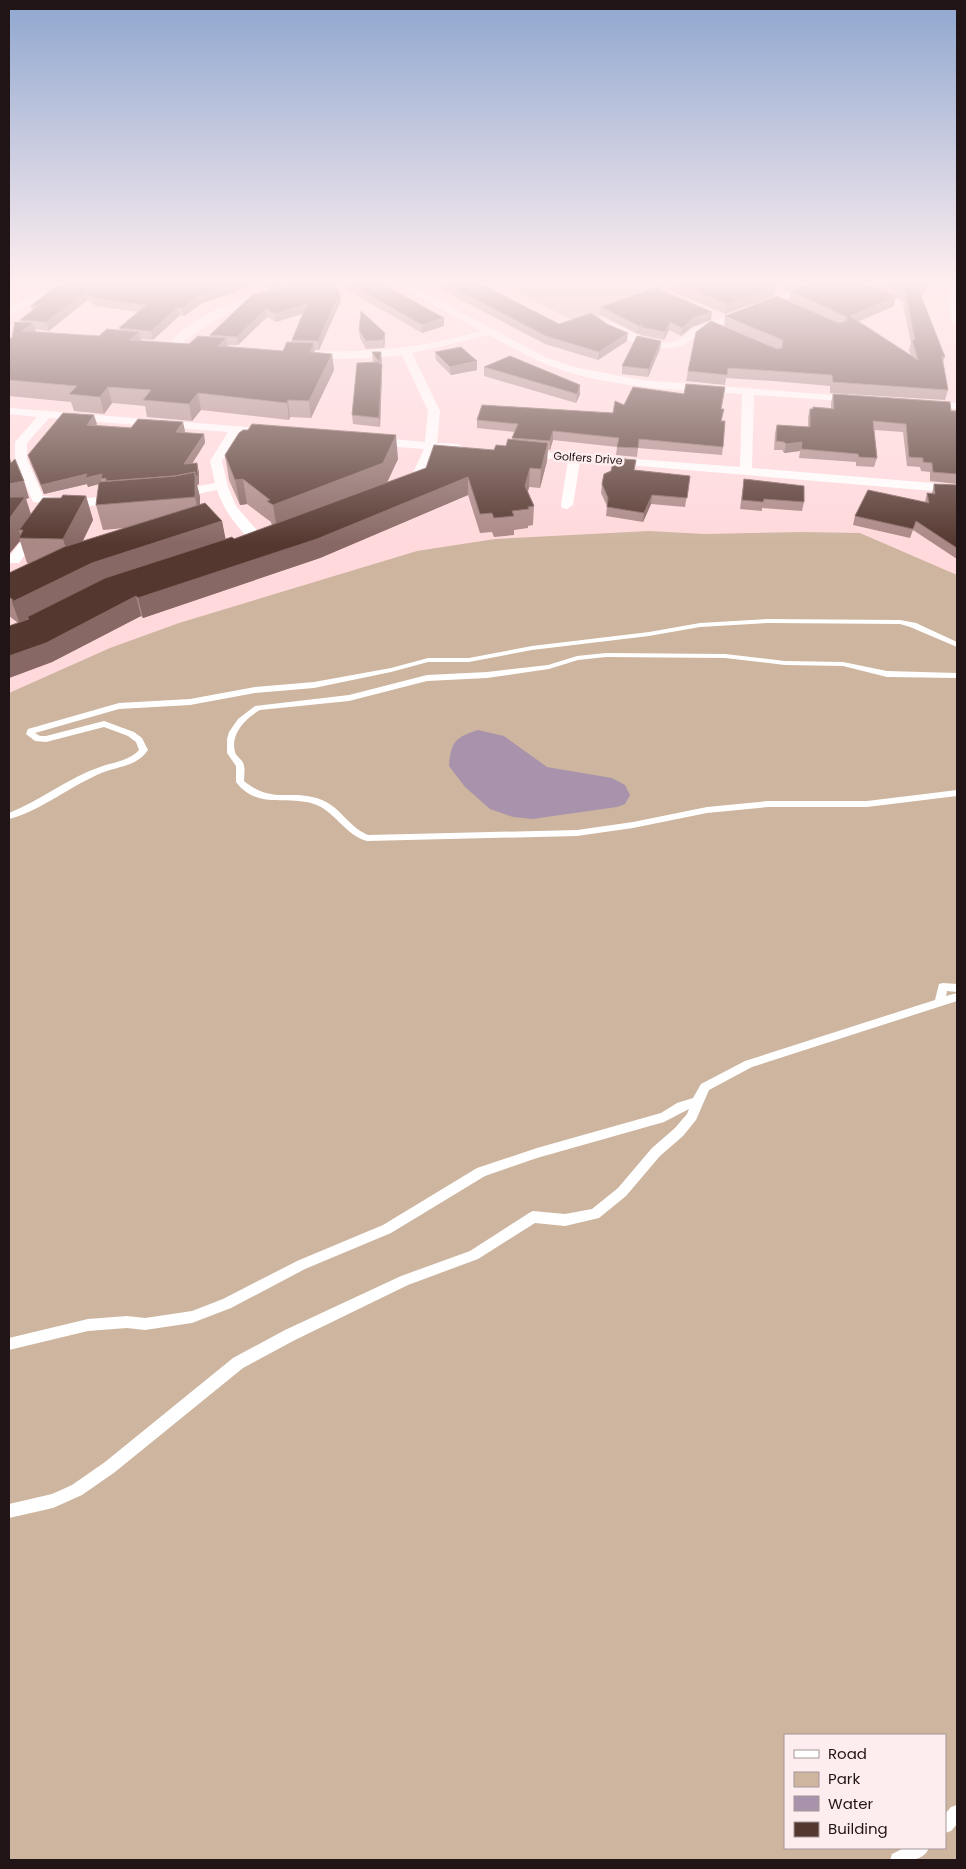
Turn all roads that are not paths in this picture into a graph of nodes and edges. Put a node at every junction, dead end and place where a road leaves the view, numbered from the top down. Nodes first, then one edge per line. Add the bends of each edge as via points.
1 (414, 369) edge
2 (570, 369) edge
3 (748, 392) junction
4 (868, 400) edge
5 (917, 404) edge
6 (957, 406) edge
7 (9, 411) edge
8 (46, 414) junction
9 (236, 429) junction
10 (285, 434) edge
11 (11, 435) dead end
12 (26, 436) junction
13 (363, 440) edge
14 (431, 446) junction
15 (470, 449) edge
16 (508, 452) edge
17 (575, 457) junction
18 (746, 471) junction
19 (220, 486) junction
20 (957, 489) edge
21 (391, 492) edge
22 (161, 496) edge
23 (132, 498) edge
24 (567, 505) dead end
25 (50, 510) junction
26 (264, 540) joint
27 (242, 548) edge
28 (14, 560) dead end
29 (957, 645) edge
30 (957, 676) edge
31 (957, 793) edge
32 (9, 816) edge
33 (957, 988) edge
34 (957, 997) edge
35 (939, 1003) junction
36 (697, 1102) junction
37 (9, 1344) edge
38 (9, 1510) edge
39 (957, 1813) edge
40 (946, 1824) edge
41 (919, 1849) edge
42 (898, 1860) edge

1 - 14 street via 434,411
2 - 3 street via 640,382
3 - 4 street
3 - 18 street
5 - 6 street
7 - 8 street
8 - 9 street
8 - 12 street
9 - 10 street
9 - 19 street via 216,461
11 - 12 street
12 - 25 street via 21,442 21,459 38,499
13 - 14 street
14 - 15 street
14 - 21 street via 418,475
16 - 17 street, Golfers Drive
17 - 18 street, Golfers Drive
17 - 24 street
18 - 20 street, Golfers Drive
19 - 22 street
19 - 26 street via 236,519
23 - 25 street
25 - 28 street
26 - 27 street
29 - 32 lane via 900,622 738,622 532,648 469,660 428,660 314,686 255,690 200,701 119,706 40,728 30,734 38,739 46,738 104,724 139,740 144,750 139,758 92,774
30 - 31 lane via 887,674 843,664 785,663 724,656 599,656 487,675 427,678 349,698 258,708 232,732 230,742 232,756 240,766 240,782 250,792 265,797 320,803 357,835 367,838 577,832 707,810 768,804 867,804
33 - 35 lane via 943,987
34 - 35 lane
35 - 36 lane via 749,1064 705,1087
36 - 37 lane via 681,1106 664,1117 537,1152 481,1172 387,1229 301,1265 227,1304 192,1317 144,1324 88,1325
36 - 38 lane via 692,1116 679,1132 656,1152 622,1192 595,1214 564,1220 533,1217 474,1255 405,1280 290,1335 238,1363 77,1490 53,1501
39 - 40 lane
41 - 42 lane

